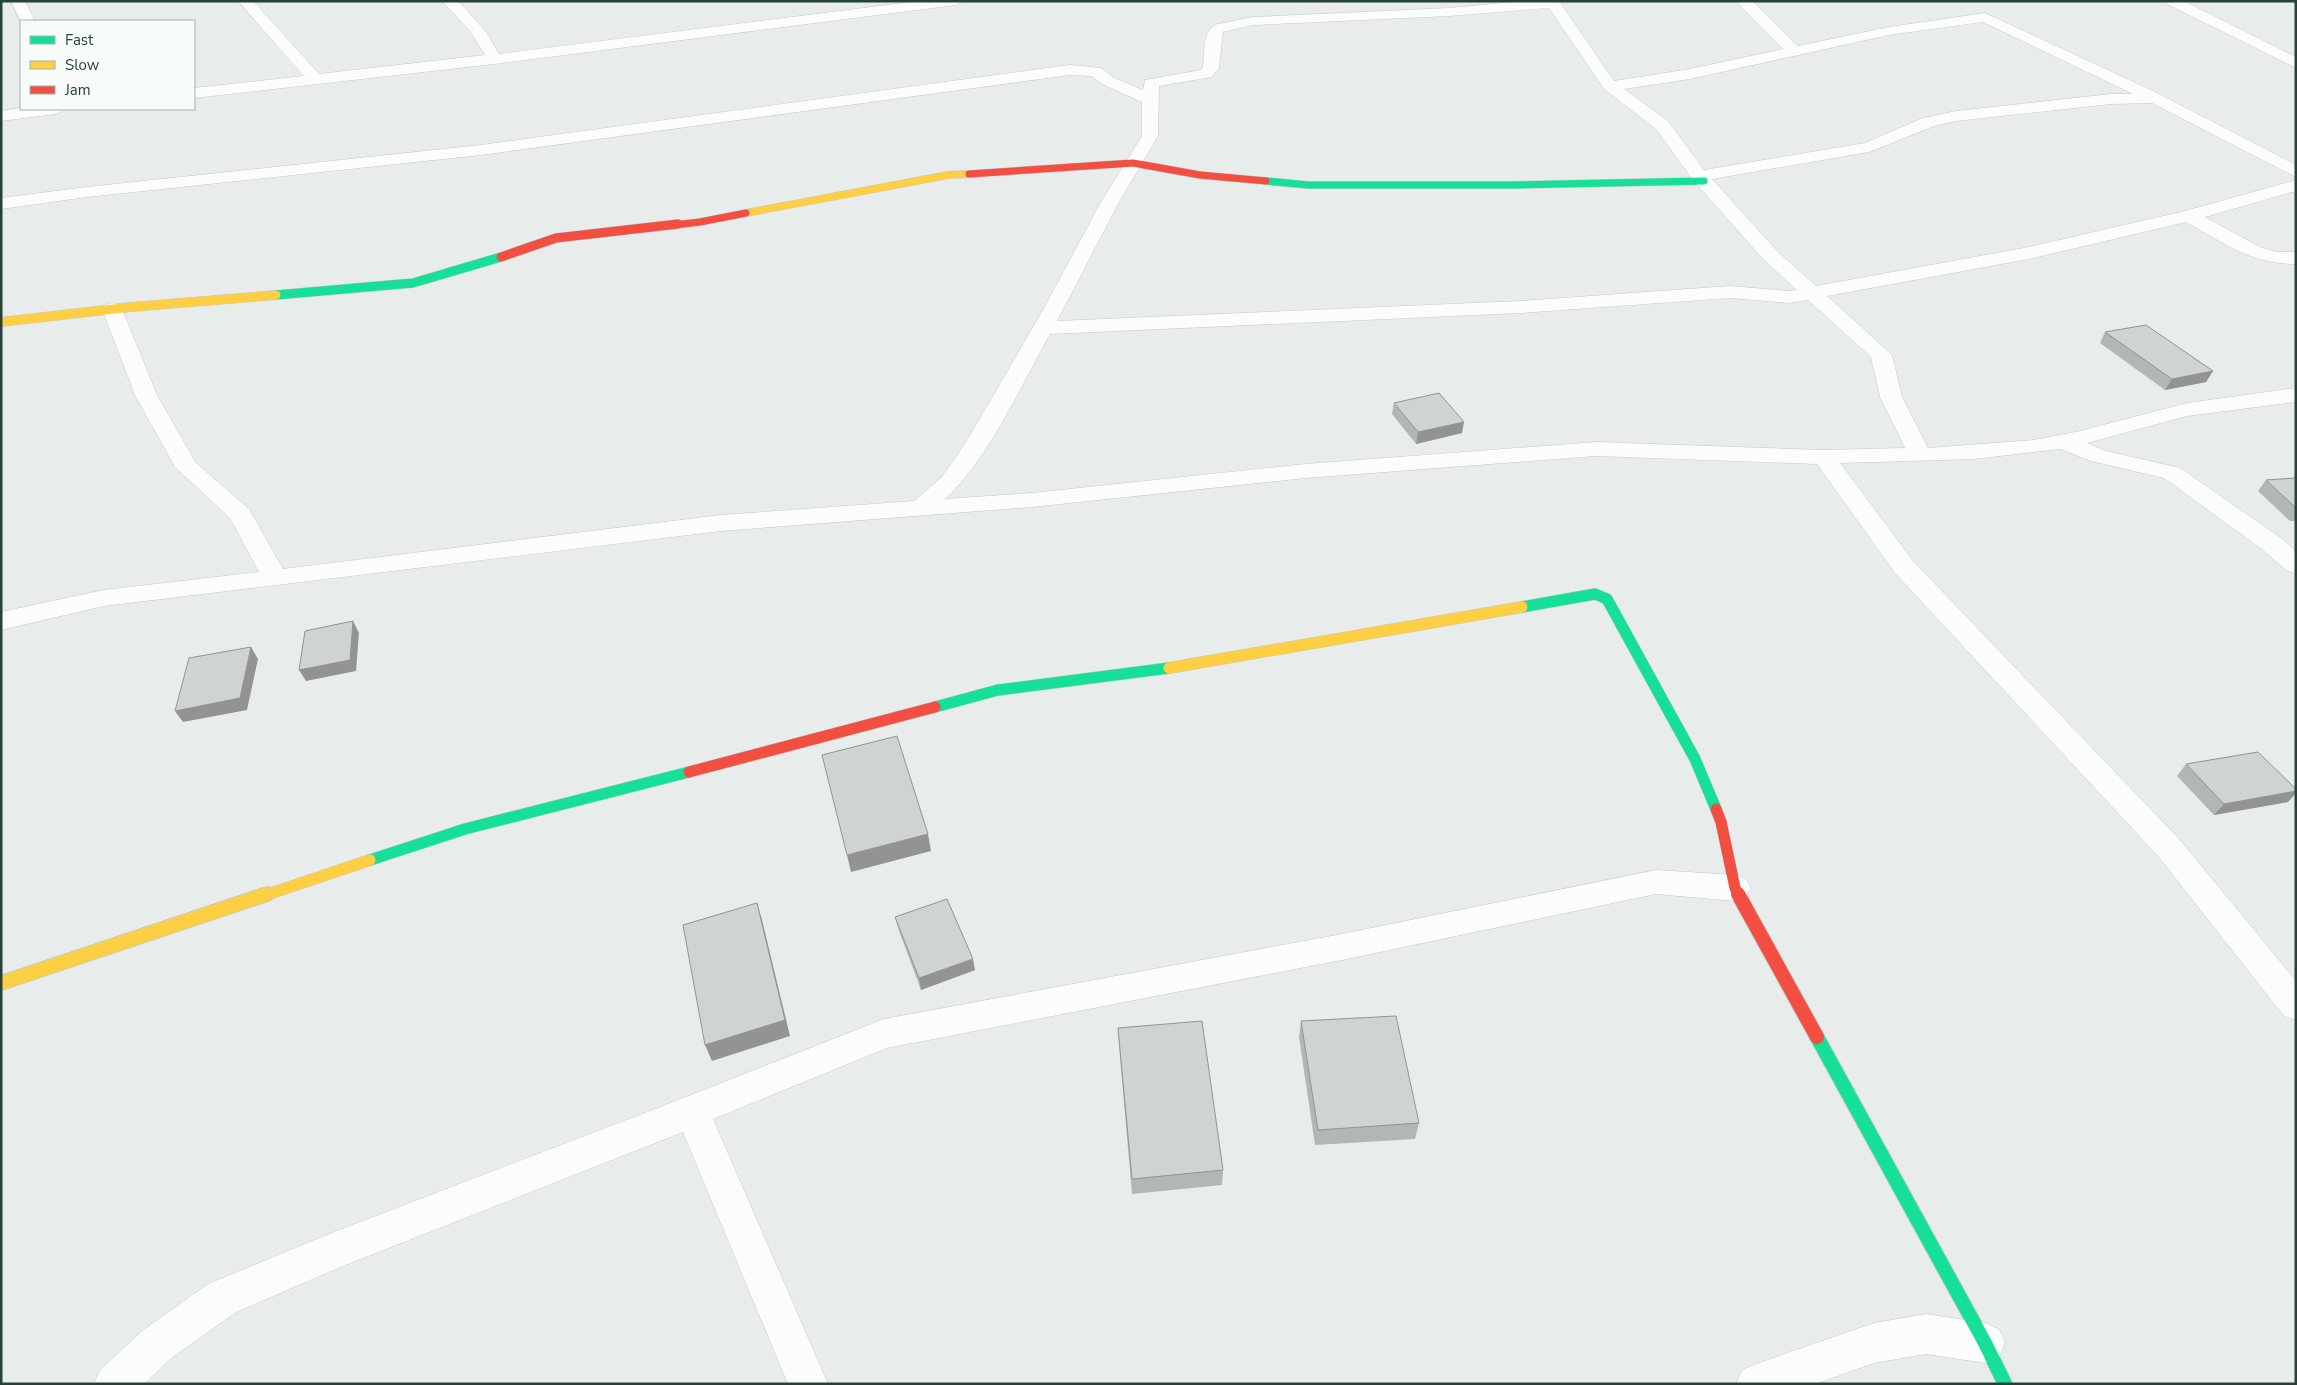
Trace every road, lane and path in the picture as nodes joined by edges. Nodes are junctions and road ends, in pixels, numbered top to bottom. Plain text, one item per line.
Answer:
1 (18, 1) edge
2 (245, 1) edge
3 (449, 1) edge
4 (956, 1) edge
5 (1743, 1) edge
6 (2172, 1) edge
7 (1552, 2) edge
8 (1968, 6) dead end
9 (799, 7) dead end
10 (1985, 17) junction
11 (28, 20) edge
12 (810, 20) junction
13 (1794, 51) junction
14 (494, 59) junction
15 (2296, 63) edge
16 (315, 79) junction
17 (1610, 86) junction
18 (195, 93) edge
19 (2155, 98) junction
20 (1151, 100) junction
21 (46, 110) edge
22 (1, 116) edge
23 (1133, 163) junction
24 (2296, 172) edge
25 (1701, 179) junction
26 (2296, 185) edge
27 (1, 204) edge
28 (2189, 216) junction
29 (2296, 258) edge
30 (1813, 294) junction
31 (112, 309) junction
32 (1, 322) edge
33 (1042, 328) junction
34 (2296, 395) edge
35 (2062, 442) junction
36 (1919, 453) junction
37 (1824, 456) junction
38 (921, 508) junction
39 (2296, 565) edge
40 (275, 578) junction
41 (1, 621) edge
42 (1735, 888) junction
43 (1, 983) edge
44 (2296, 1006) edge
45 (692, 1112) junction
46 (1985, 1344) junction
47 (114, 1384) edge
48 (808, 1384) edge
49 (1756, 1384) edge
50 (2005, 1384) edge

1 - 11 street
2 - 16 street
3 - 14 street
4 - 12 street
5 - 13 street
6 - 15 street
7 - 17 street
7 - 20 street
8 - 10 street
9 - 12 street
10 - 13 street
10 - 19 street
12 - 14 street
13 - 17 street
14 - 16 street
16 - 18 street
17 - 25 street
19 - 24 street
19 - 25 street
20 - 23 street
20 - 27 street
21 - 22 street
23 - 25 street
23 - 31 street
23 - 33 street
25 - 30 street
26 - 28 street
28 - 29 street
28 - 30 street
30 - 33 street
30 - 36 street
31 - 32 street
31 - 40 street
33 - 38 street
34 - 35 street
35 - 36 street
35 - 39 street
36 - 37 street
37 - 38 street
37 - 44 street
38 - 40 street
40 - 41 street
42 - 43 street
42 - 45 street
42 - 46 street
45 - 47 street
45 - 48 street
46 - 49 street
46 - 50 street

